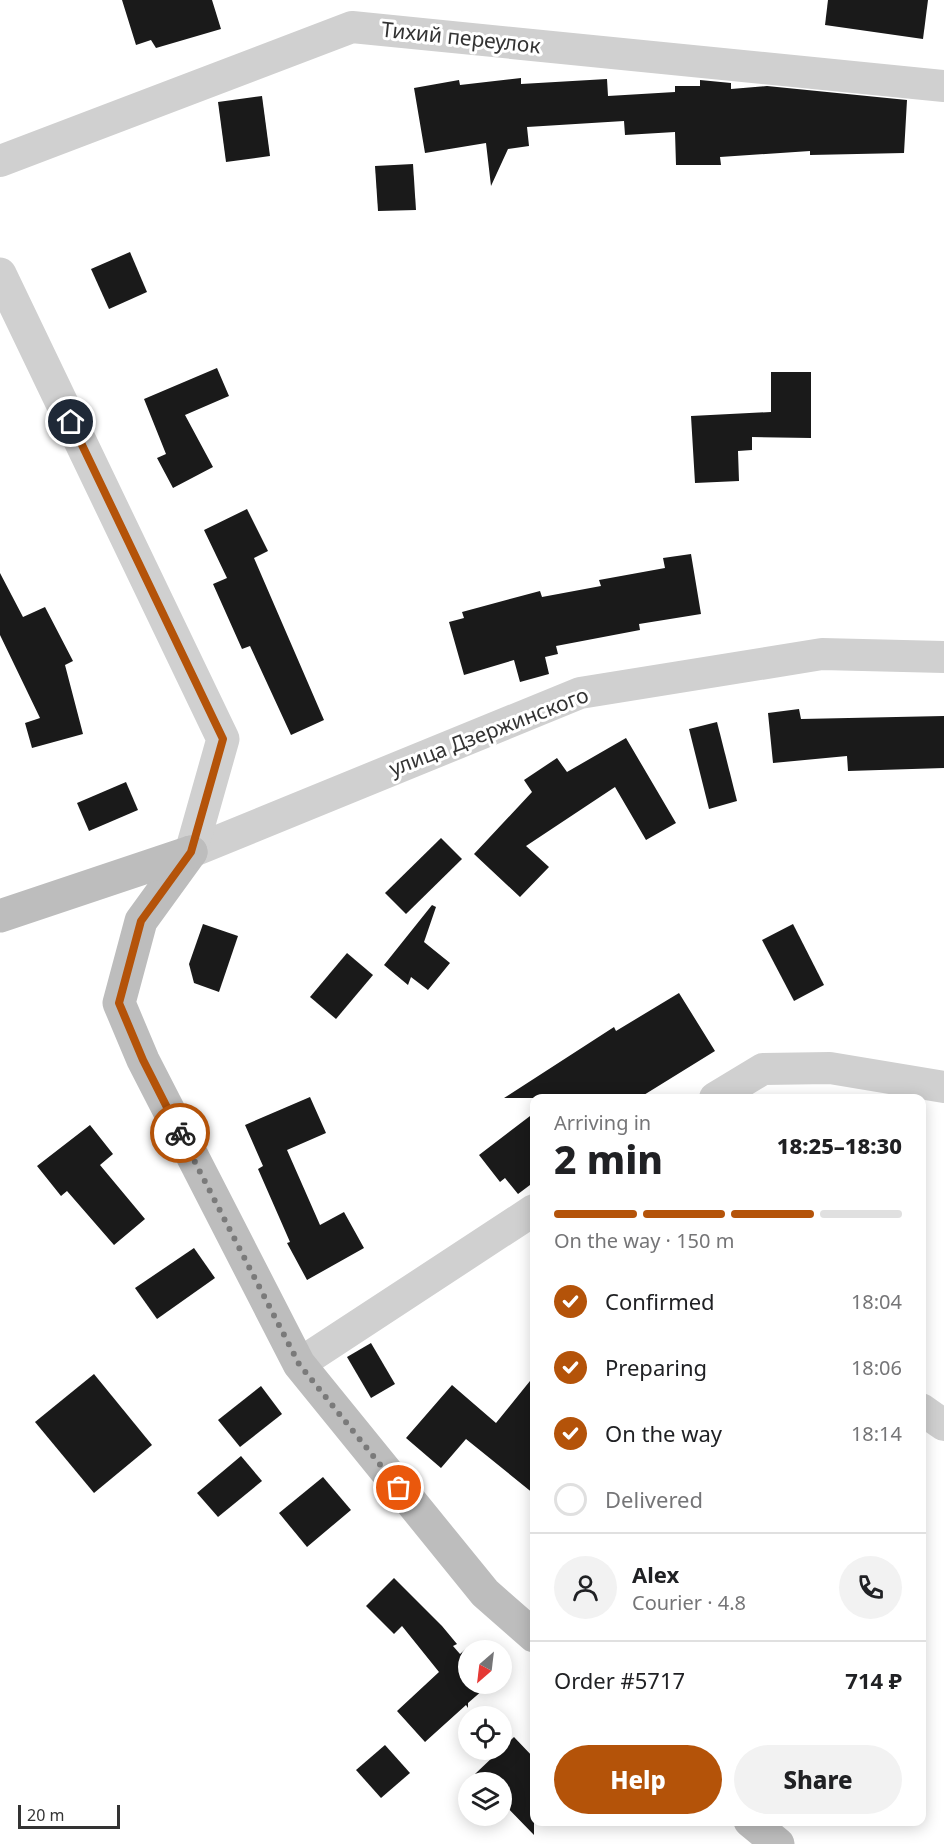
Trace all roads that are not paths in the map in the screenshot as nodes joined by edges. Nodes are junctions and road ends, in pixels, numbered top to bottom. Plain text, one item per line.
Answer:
1 (944, 86) edge
2 (0, 161) edge
3 (0, 274) edge
4 (944, 657) edge
5 (191, 852) junction
6 (0, 916) edge
7 (944, 1087) edge
8 (722, 1094) edge
9 (530, 1213) edge
10 (299, 1364) junction
11 (926, 1412) edge
12 (944, 1425) edge
13 (530, 1632) edge
14 (756, 1826) edge
15 (778, 1844) edge

1 - 2 street, Тихий переулок
3 - 5 street
4 - 5 street, улица Дзержинского
5 - 6 main road
5 - 10 main road
7 - 8 street
9 - 10 street
10 - 13 main road
11 - 12 street
14 - 15 main road

